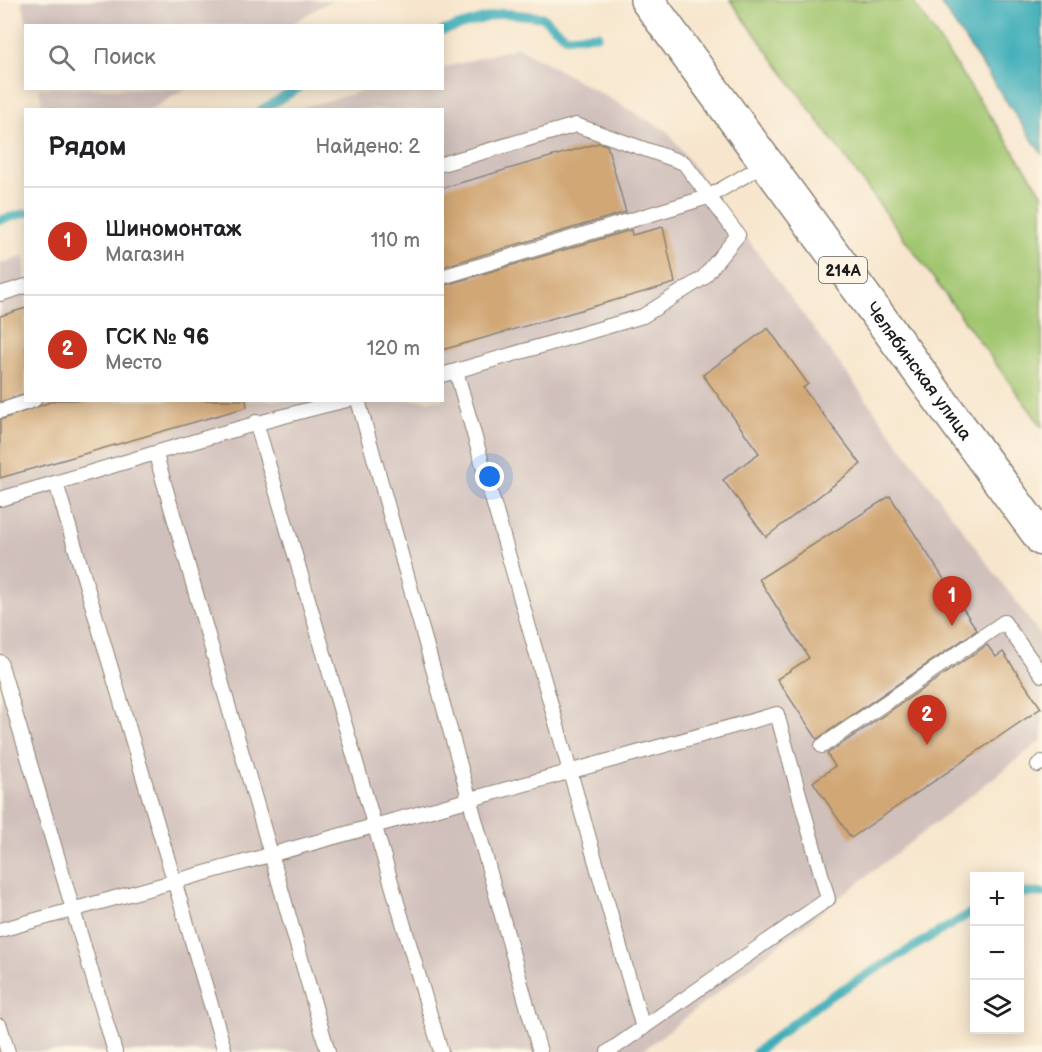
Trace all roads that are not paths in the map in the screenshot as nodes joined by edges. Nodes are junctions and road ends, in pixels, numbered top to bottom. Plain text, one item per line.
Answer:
1 (647, 0) edge
2 (444, 163) edge
3 (765, 164) junction
4 (708, 197) junction
5 (444, 277) edge
6 (24, 287) edge
7 (0, 294) edge
8 (449, 373) edge
9 (28, 402) edge
10 (339, 402) edge
11 (359, 402) edge
12 (0, 411) edge
13 (256, 422) junction
14 (156, 455) junction
15 (56, 483) junction
16 (0, 499) edge
17 (1042, 539) edge
18 (0, 662) edge
19 (1042, 675) edge
20 (822, 746) dead end
21 (569, 771) junction
22 (470, 799) junction
23 (374, 825) junction
24 (271, 854) junction
25 (174, 881) junction
26 (73, 910) junction
27 (0, 930) edge
28 (0, 1026) edge
29 (642, 1028) junction
30 (8, 1052) edge
31 (115, 1052) edge
32 (225, 1052) edge
33 (328, 1052) edge
34 (441, 1052) edge
35 (540, 1052) edge
36 (608, 1052) edge

1 - 3 main road, Челябинская улица / 214А
2 - 4 lane
3 - 4 lane
3 - 17 main road, Челябинская улица / 214А
4 - 5 lane
4 - 8 lane
6 - 7 lane
8 - 21 lane
9 - 12 lane
10 - 13 lane
11 - 22 lane
13 - 14 lane
13 - 23 lane
14 - 15 lane
14 - 24 lane
15 - 16 lane
15 - 25 lane
18 - 26 lane
19 - 20 lane
21 - 22 lane
21 - 29 lane
21 - 29 lane
22 - 23 lane
22 - 35 lane
23 - 24 lane
23 - 34 lane
24 - 25 lane
24 - 33 lane
25 - 26 lane
25 - 32 lane
26 - 27 lane
26 - 31 lane
28 - 30 lane
29 - 36 lane

